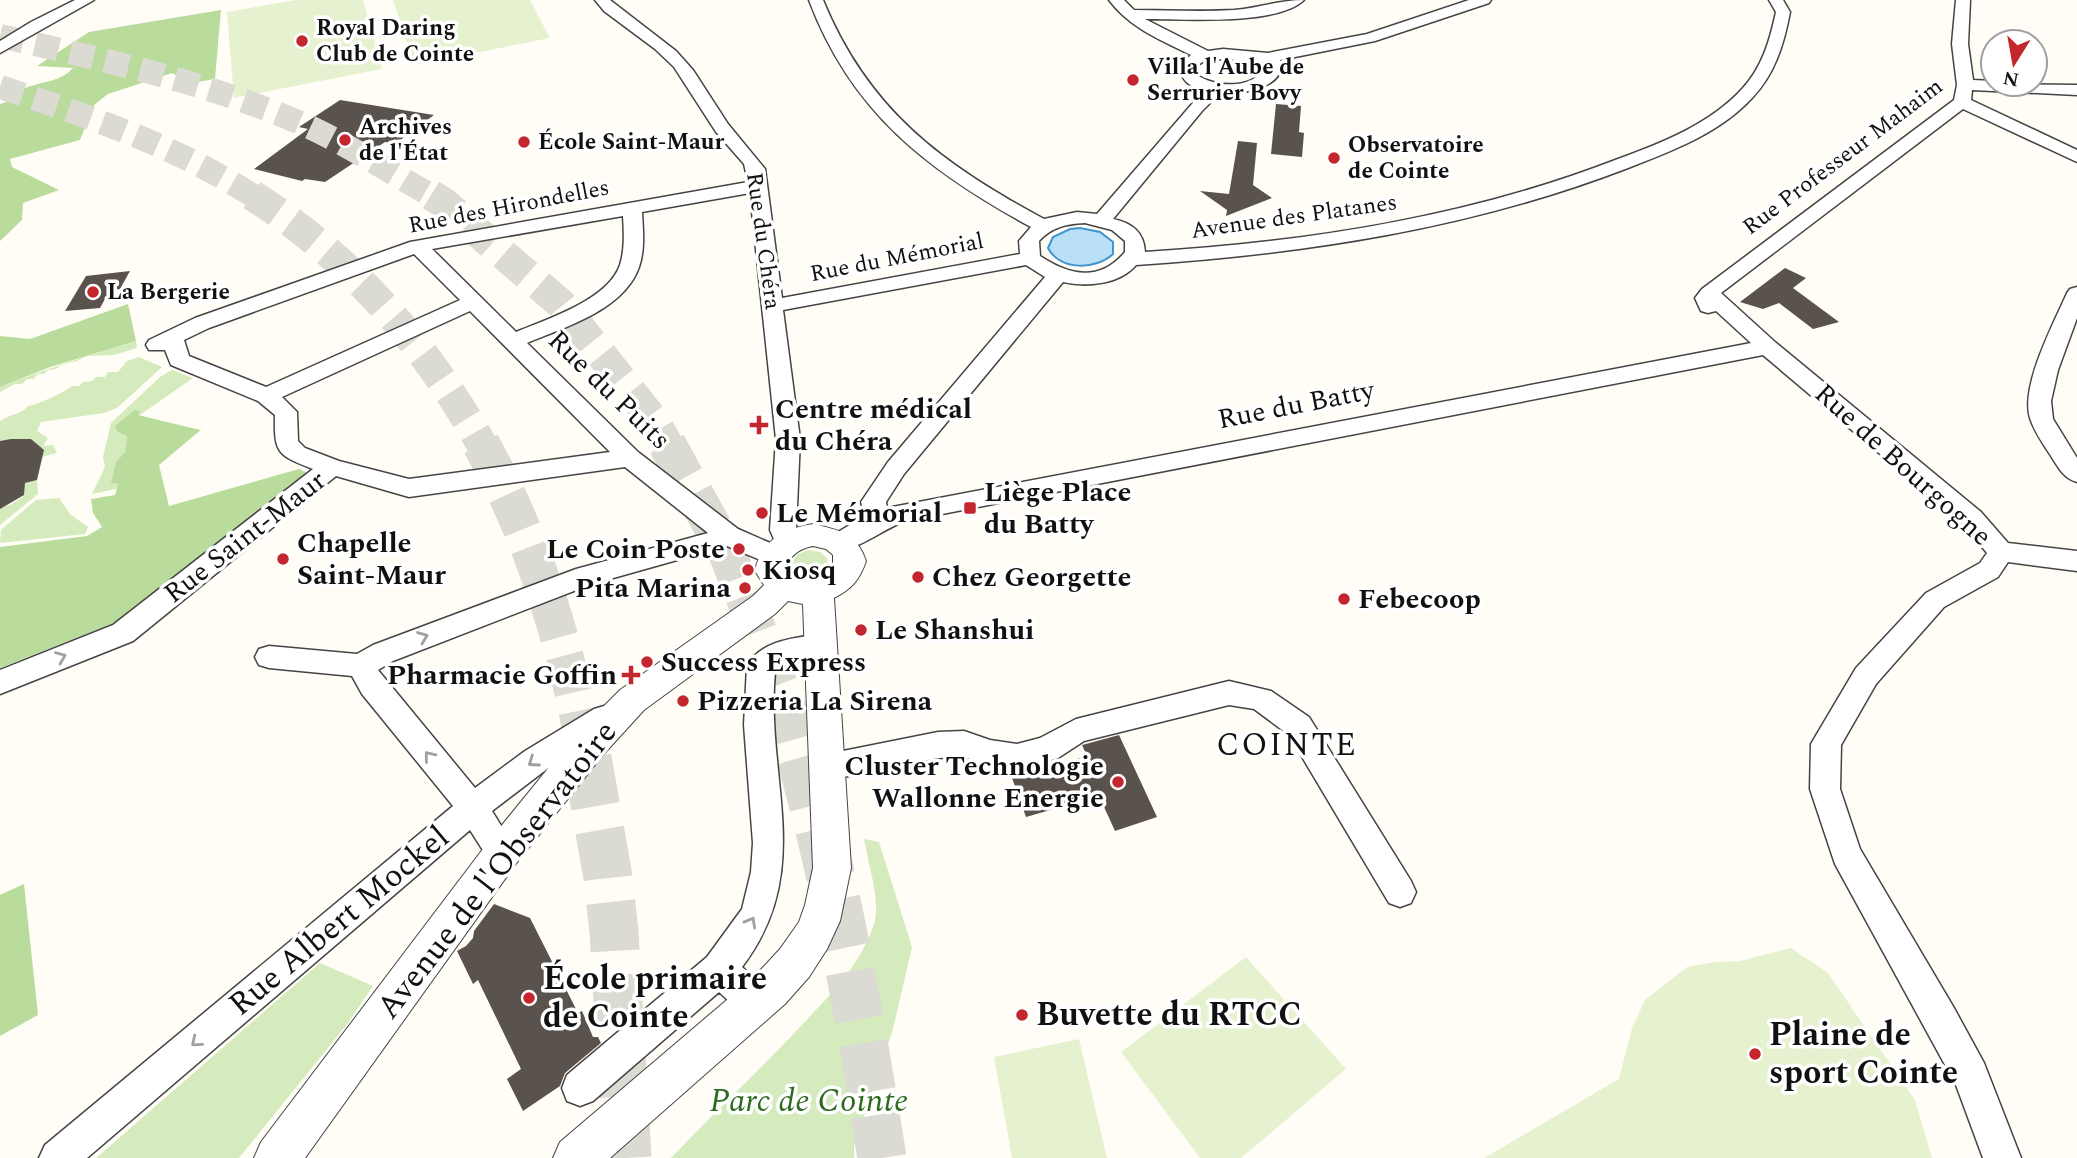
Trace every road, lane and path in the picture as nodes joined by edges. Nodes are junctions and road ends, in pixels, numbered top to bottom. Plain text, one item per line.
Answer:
1 (87, 0) edge
2 (602, 0) edge
3 (816, 0) edge
4 (1116, 0) edge
5 (1297, 0) edge
6 (1484, 0) edge
7 (1776, 0) edge
8 (1963, 0) edge
9 (1131, 15) junction
10 (0, 48) edge
11 (1205, 55) junction
12 (1268, 58) junction
13 (1215, 89) junction
14 (2077, 90) edge
15 (1964, 94) junction
16 (2077, 157) edge
17 (759, 186) junction
18 (632, 208) junction
19 (1102, 220) junction
20 (1043, 226) junction
21 (417, 246) junction
22 (1030, 258) junction
23 (1134, 258) junction
24 (1058, 275) junction
25 (2077, 293) edge
26 (472, 302) junction
27 (773, 306) junction
28 (164, 341) joint
29 (513, 341) junction
30 (1759, 348) junction
31 (266, 396) junction
32 (630, 457) junction
33 (332, 467) junction
34 (2077, 474) edge
35 (879, 520) junction
36 (730, 536) junction
37 (842, 542) junction
38 (2000, 552) junction
39 (2077, 561) edge
40 (782, 562) junction
41 (818, 592) junction
42 (821, 645) junction
43 (269, 657) dead end
44 (361, 666) junction
45 (0, 682) edge
46 (632, 700) junction
47 (828, 767) junction
48 (473, 808) junction
49 (502, 853) junction
50 (1400, 892) dead end
51 (719, 969) junction
52 (756, 1003) junction
53 (580, 1088) dead end
54 (58, 1158) edge
55 (277, 1158) edge
56 (576, 1158) edge
57 (2002, 1158) edge

1 - 10 street
2 - 17 street, Rue du Chéra
3 - 20 street
4 - 9 street
5 - 9 street
6 - 12 street
7 - 23 street, Avenue des Platanes
8 - 15 street, Rue Professeur Mahaim
9 - 11 street
11 - 12 street
11 - 13 street
12 - 13 street
13 - 19 street
14 - 15 street
15 - 16 street
15 - 30 street, Rue Professeur Mahaim
17 - 18 street, Rue des Hirondelles
17 - 27 street, Rue du Chéra
18 - 21 street, Rue des Hirondelles
18 - 29 street
19 - 20 street
19 - 23 street
20 - 22 street
21 - 26 street, Rue du Puits
21 - 28 street, Rue des Hirondelles
22 - 24 street
22 - 27 street, Rue du Mémorial
23 - 24 street
24 - 35 street
25 - 34 street
26 - 29 street, Rue du Puits
26 - 31 street
27 - 40 street, Rue du Chéra
28 - 31 street
29 - 32 street, Rue du Puits
30 - 35 street, Rue du Batty
30 - 38 street, Rue de Bourgogne
31 - 33 street
32 - 33 street, Rue Saint-Maur
32 - 36 street, Rue du Puits
45 -> 33 street, Rue Saint-Maur
35 - 37 street, Rue du Batty
36 - 40 street, Rue du Puits
44 -> 36 street
37 - 40 street
37 - 41 street
38 - 39 street
38 - 57 street, Rue de Bourgogne
40 - 41 street
40 - 46 street, Avenue de l'Observatoire
41 - 42 street
42 - 47 street
51 -> 42 street
43 - 44 street
48 -> 44 street
46 -> 48 street, Rue Albert Mockel
46 - 49 street, Avenue de l'Observatoire
47 - 50 street
47 - 52 street
48 - 49 street
48 -> 54 street, Rue Albert Mockel
49 - 55 street, Avenue de l'Observatoire
51 - 52 street
51 - 53 street
52 - 56 street

